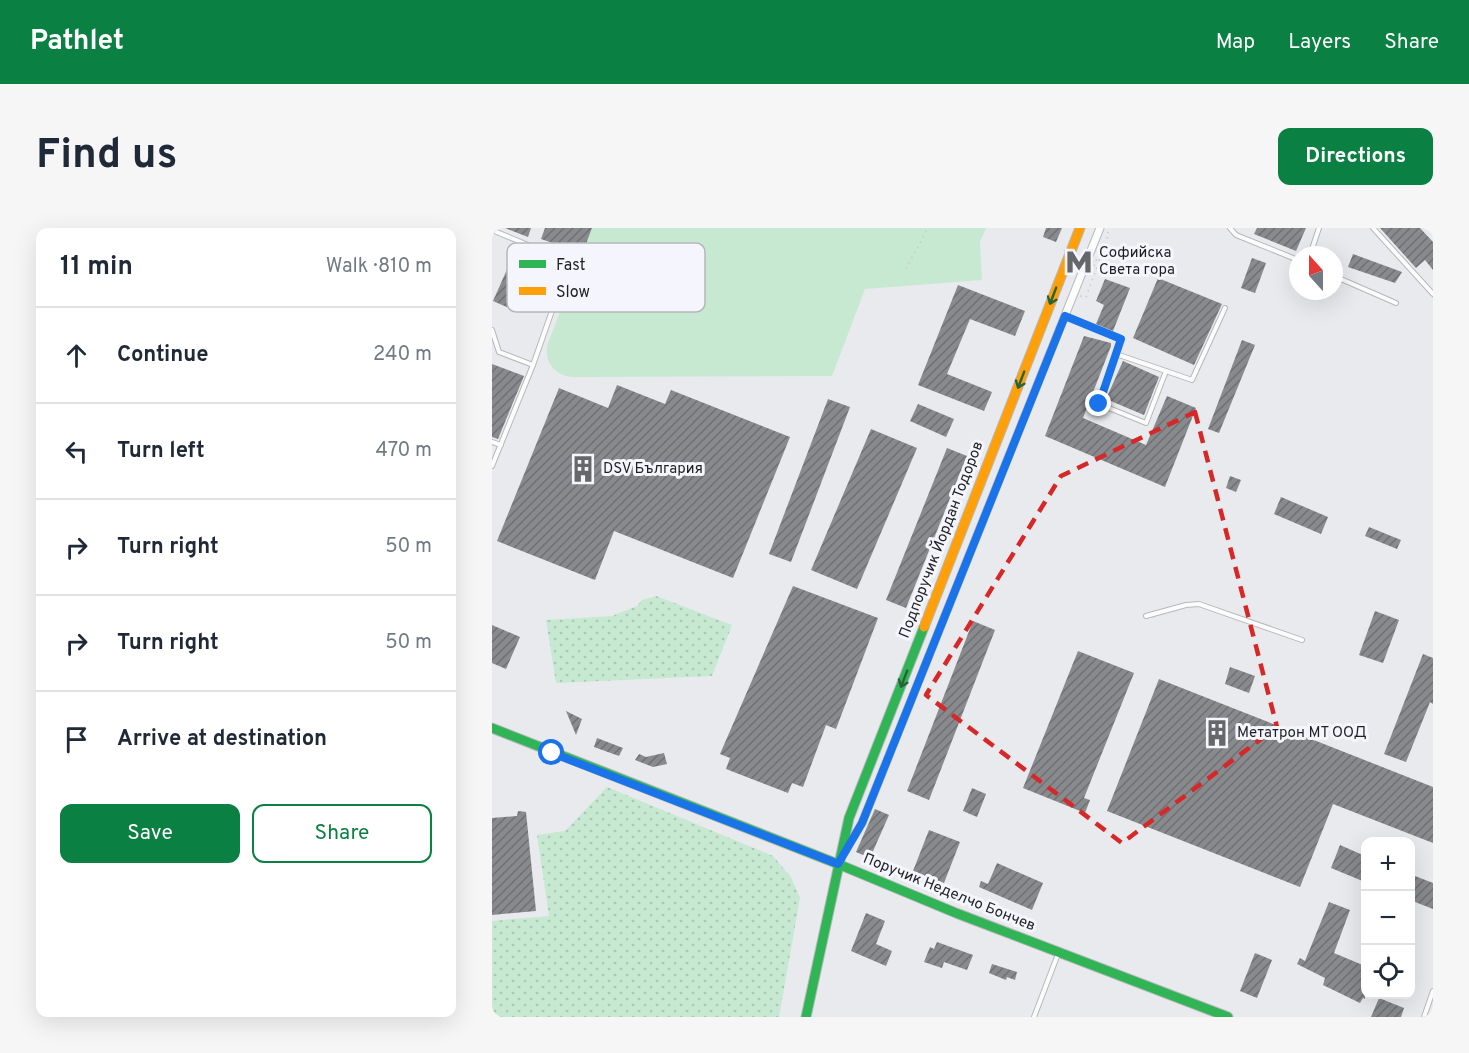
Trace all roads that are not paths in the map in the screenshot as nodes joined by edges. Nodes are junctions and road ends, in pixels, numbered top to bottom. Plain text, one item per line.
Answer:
1 (1080, 228) edge
2 (1100, 228) edge
3 (1230, 228) edge
4 (1319, 228) edge
5 (1373, 228) edge
6 (492, 230) edge
7 (523, 243) edge
8 (1313, 246) edge
9 (1289, 256) edge
10 (1343, 280) edge
11 (1433, 294) edge
12 (1396, 303) dead end
13 (1225, 308) dead end
14 (552, 312) edge
15 (1065, 316) junction
16 (492, 330) edge
17 (1116, 354) junction
18 (533, 365) junction
19 (1166, 371) junction
20 (492, 442) edge
21 (501, 445) junction
22 (492, 466) edge
23 (1146, 616) dead end
24 (1302, 640) dead end
25 (492, 728) edge
26 (838, 864) junction
27 (1058, 953) junction
28 (1433, 991) edge
29 (806, 1017) edge
30 (1034, 1017) edge
31 (1228, 1017) edge
32 (1424, 1017) edge

1 -> 26 street, Подпоручик Йордан Тодоров
2 - 15 street, Подпоручик Йордан Тодоров
3 - 9 lane
4 - 8 lane
5 - 11 lane
6 - 7 lane
10 - 12 lane
13 - 19 lane
14 - 18 lane
15 - 17 lane
15 - 26 street, Подпоручик Йордан Тодоров
16 - 18 lane
17 - 19 lane
17 - 19 lane
18 - 21 lane
20 - 21 lane
21 - 22 lane
23 - 24 lane
25 - 26 street, Поручик Неделчо Бончев
26 - 27 street, Поручик Неделчо Бончев
26 - 29 street, Подпоручик Йордан Тодоров
27 - 30 lane
27 - 31 street, Поручик Неделчо Бончев
28 - 32 lane

